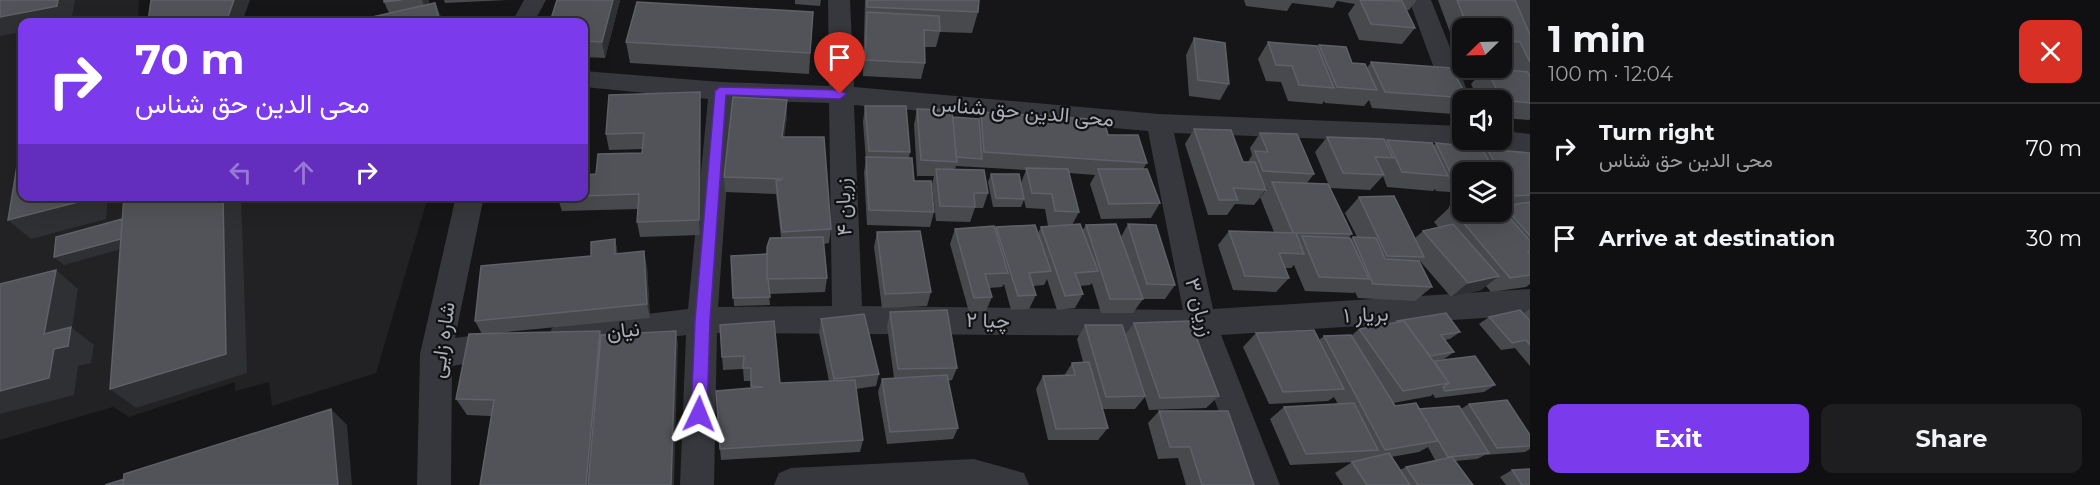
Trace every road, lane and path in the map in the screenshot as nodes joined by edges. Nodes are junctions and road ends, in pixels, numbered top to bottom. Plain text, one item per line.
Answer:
1 (535, 0) edge
2 (839, 0) edge
3 (1420, 0) edge
4 (525, 18) edge
5 (588, 79) edge
6 (1455, 90) edge
7 (720, 91) junction
8 (840, 94) junction
9 (1159, 123) junction
10 (1452, 135) edge
11 (469, 201) edge
12 (1530, 302) edge
13 (847, 318) junction
14 (702, 320) junction
15 (1201, 323) junction
16 (436, 354) junction
17 (434, 485) edge
18 (697, 485) edge
19 (791, 485) edge
20 (1012, 485) edge
21 (1263, 485) edge

1 - 4 street
2 - 8 street, زریان ۴
3 - 6 street
5 - 7 street, محی الدین حق شناس
7 - 8 street, محی الدین حق شناس
7 - 14 street
8 - 9 street, محی الدین حق شناس
8 - 13 street, زریان ۴
9 - 10 street, محی الدین حق شناس
9 - 15 street, زریان ۳
11 - 16 street, شاره زایی
12 - 15 street, بریار ۱
13 - 14 street, چیا ۲
13 - 15 street, چیا ۲
14 - 16 street, نیان
14 - 18 street
15 - 21 street, زریان ۳
16 - 17 street, شاره زایی
19 - 20 street

